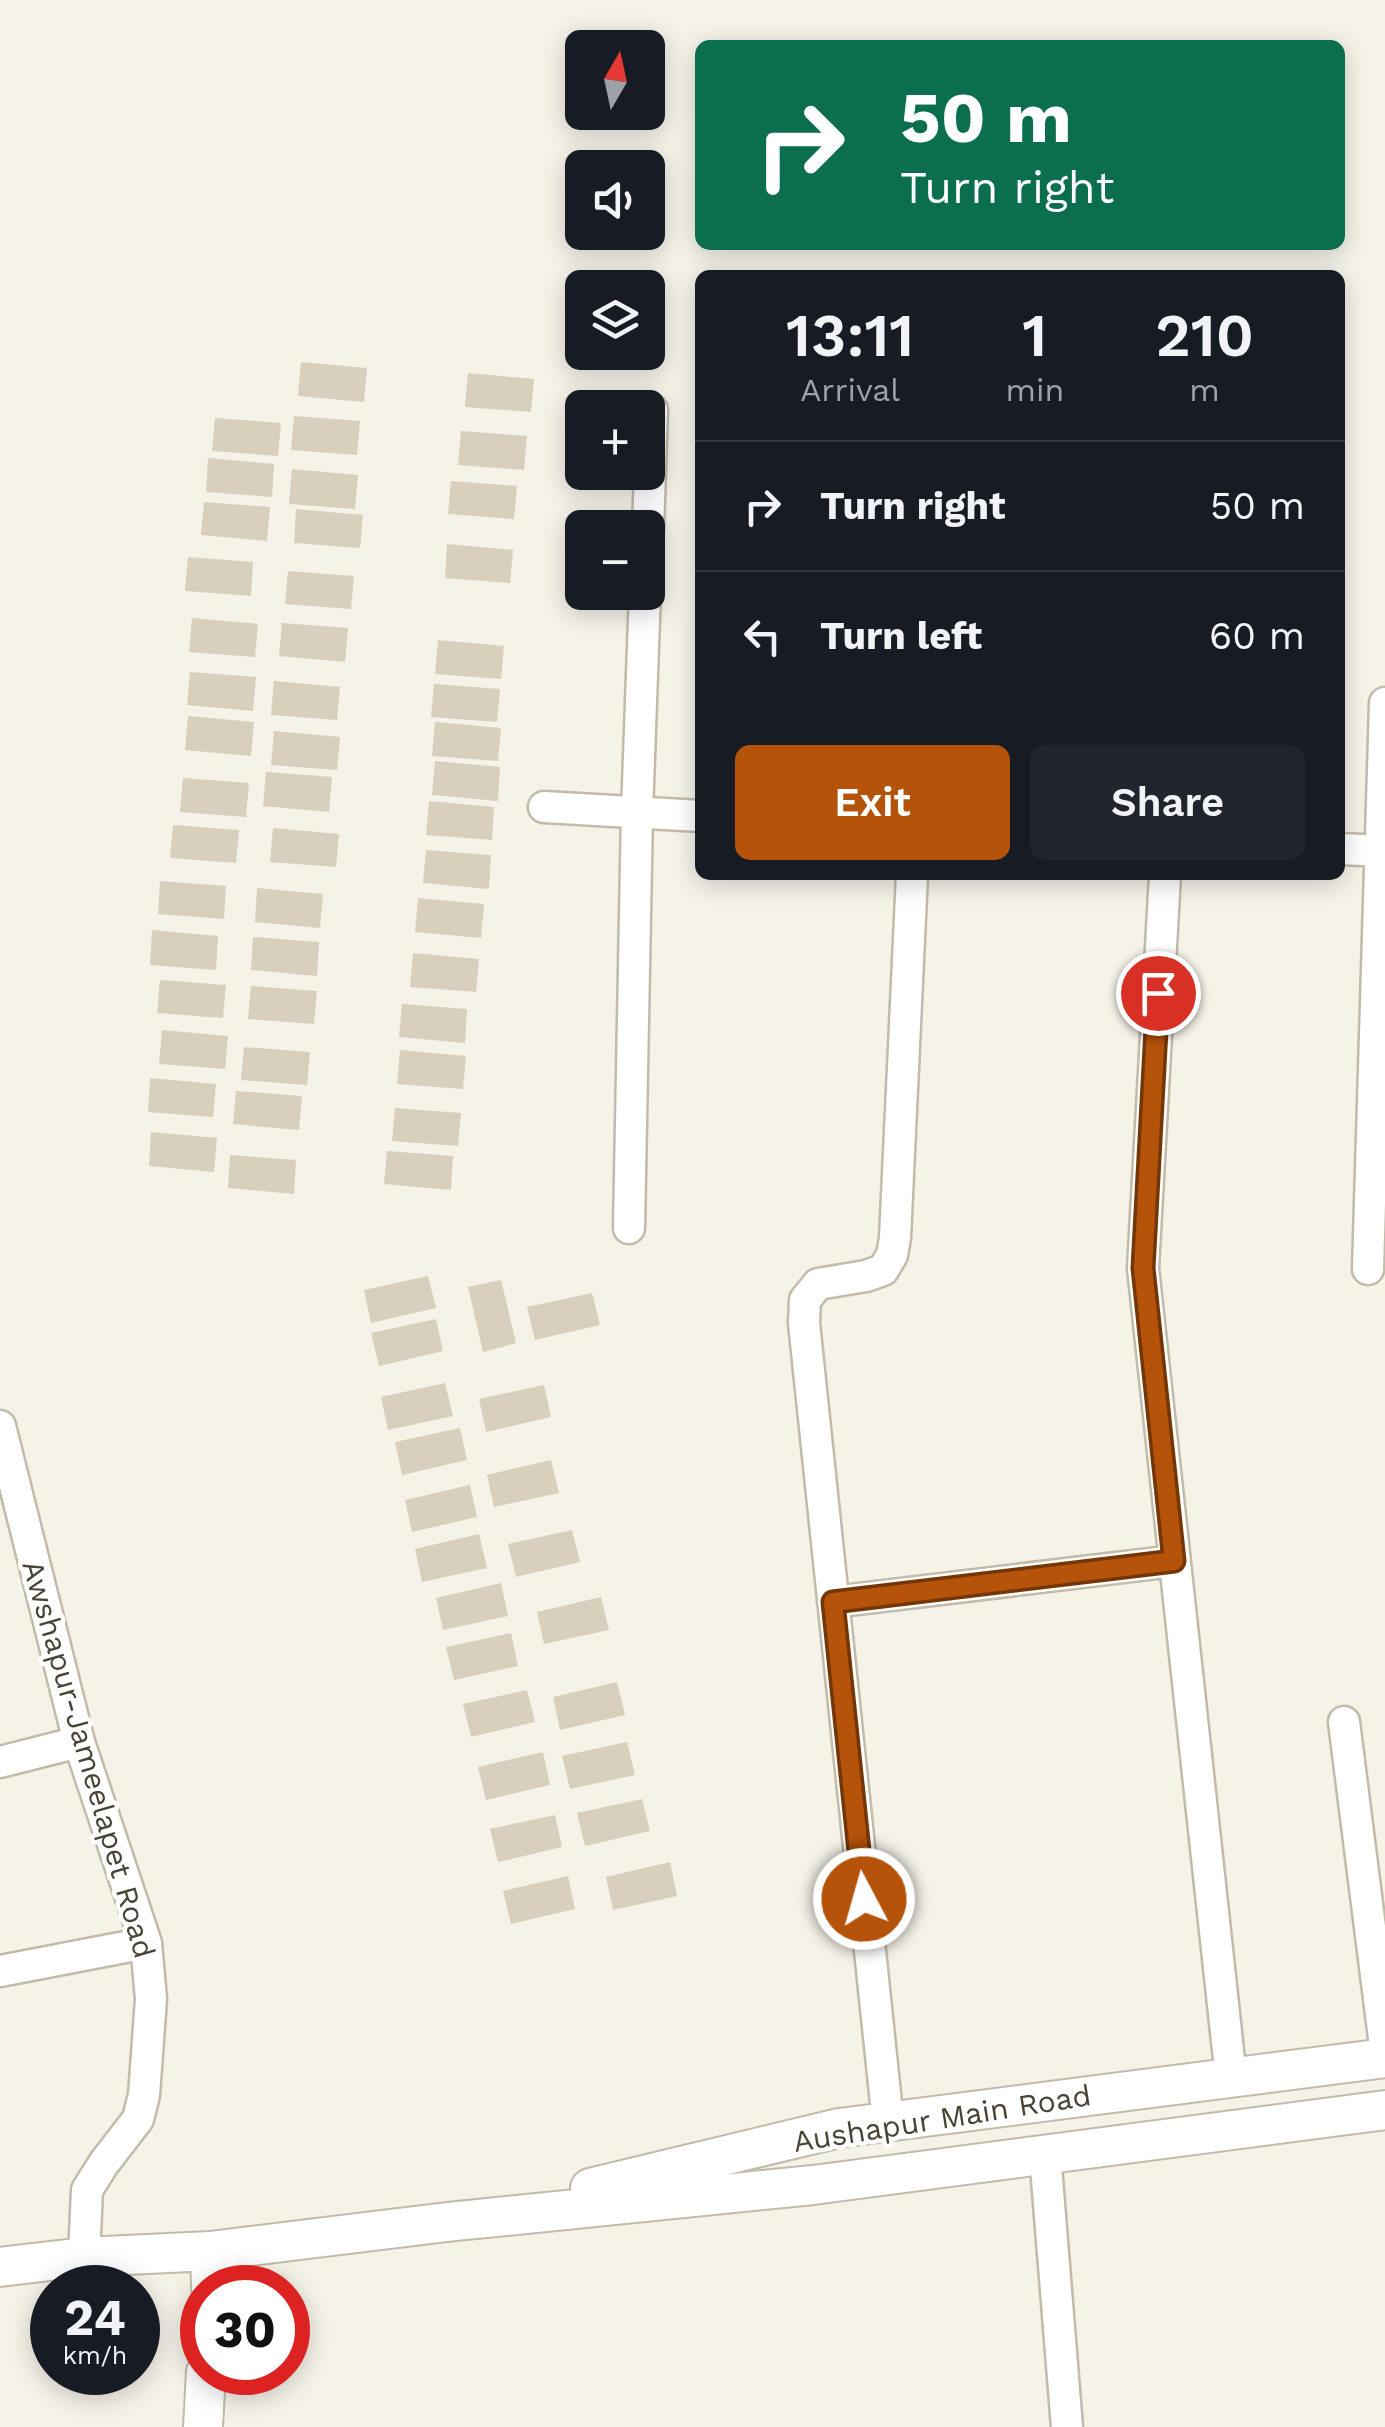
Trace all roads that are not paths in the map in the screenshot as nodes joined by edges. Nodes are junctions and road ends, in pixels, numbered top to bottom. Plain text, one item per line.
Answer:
1 (644, 610) edge
2 (1385, 702) edge
3 (544, 807) dead end
4 (637, 812) junction
5 (695, 816) edge
6 (1345, 849) edge
7 (1383, 851) edge
8 (912, 880) edge
9 (1165, 880) edge
10 (629, 1228) dead end
11 (1368, 1269) dead end
12 (0, 1426) edge
13 (1174, 1561) junction
14 (833, 1602) junction
15 (1344, 1722) dead end
16 (79, 1742) junction
17 (0, 1762) edge
18 (146, 1943) junction
19 (0, 1970) edge
20 (1385, 2046) edge
21 (1385, 2058) edge
22 (1230, 2078) junction
23 (1385, 2110) edge
24 (888, 2122) junction
25 (1046, 2154) junction
26 (447, 2222) junction
27 (84, 2257) junction
28 (230, 2265) edge
29 (180, 2266) edge
30 (0, 2267) edge
31 (205, 2395) edge
32 (203, 2427) edge
33 (1068, 2427) edge

1 - 4 street
2 - 7 street
3 - 4 street
4 - 5 street
4 - 10 street
6 - 7 street
7 - 11 street
8 - 14 street
9 - 13 street
12 - 16 street, Awshapur-Jameelapet Road
13 - 14 street
13 - 22 street
14 - 24 street
15 - 20 street
16 - 17 street
16 - 18 street, Awshapur-Jameelapet Road
18 - 19 street
18 - 27 street, Awshapur-Jameelapet Road
21 - 22 street, Aushapur Main Road
22 - 24 street, Aushapur Main Road
23 - 25 street, Aushapur Main Road
24 - 26 street, Aushapur Main Road
25 - 26 street, Aushapur Main Road
25 - 33 street
26 - 28 street, Aushapur Main Road
27 - 29 street, Aushapur Main Road
27 - 30 street, Aushapur Main Road
31 - 32 street

